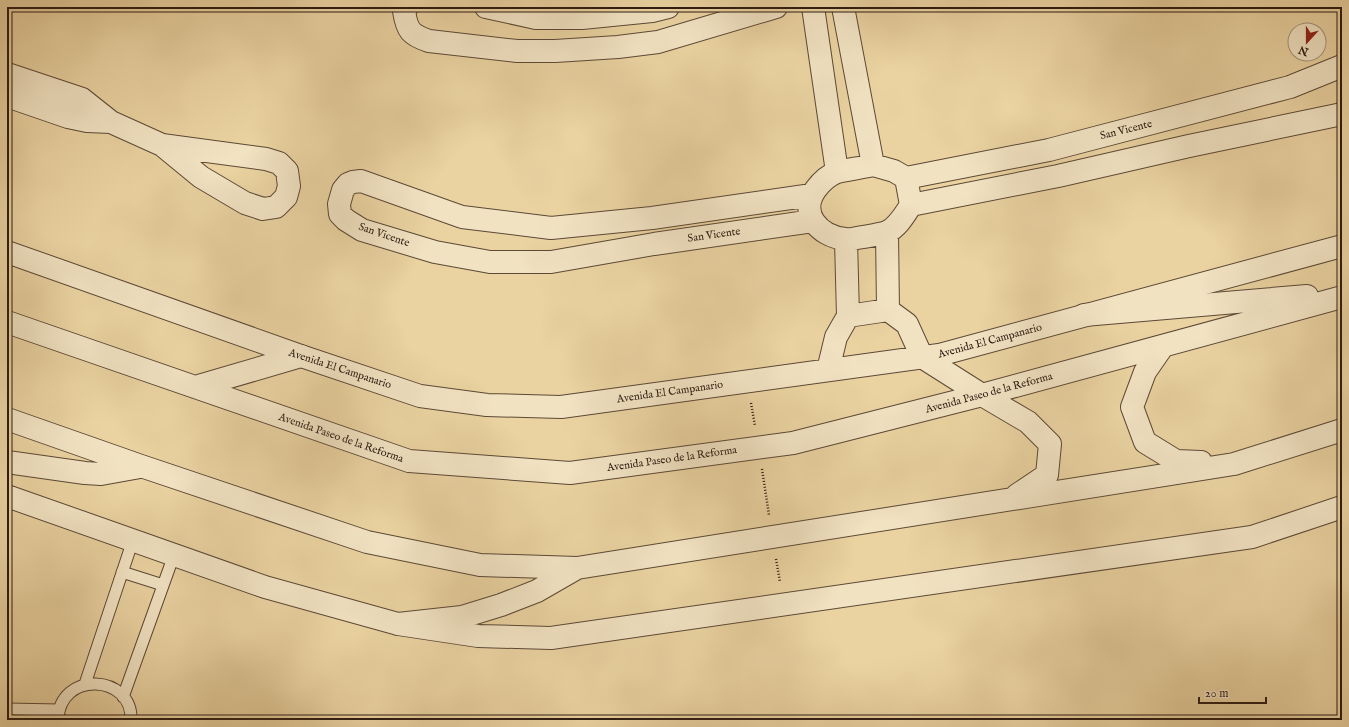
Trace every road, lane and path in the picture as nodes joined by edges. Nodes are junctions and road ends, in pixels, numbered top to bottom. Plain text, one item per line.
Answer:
1 (407, 7) edge
2 (486, 7) edge
3 (668, 7) edge
4 (776, 7) edge
5 (813, 7) edge
6 (843, 7) edge
7 (1342, 66) edge
8 (7, 74) edge
9 (7, 96) edge
10 (1342, 114) edge
11 (110, 122) junction
12 (162, 145) junction
13 (1049, 150) junction
14 (873, 165) junction
15 (837, 172) junction
16 (1058, 176) junction
17 (906, 178) junction
18 (812, 195) junction
19 (911, 205) junction
20 (652, 218) junction
21 (813, 221) junction
22 (887, 232) junction
23 (846, 240) junction
24 (654, 244) junction
25 (1342, 246) edge
26 (7, 252) edge
27 (1342, 293) edge
28 (1342, 297) edge
29 (888, 310) junction
30 (848, 316) junction
31 (1084, 316) junction
32 (7, 322) edge
33 (1163, 346) junction
34 (301, 356) junction
35 (922, 357) junction
36 (828, 370) junction
37 (747, 381) junction
38 (195, 387) junction
39 (982, 395) junction
40 (7, 419) edge
41 (1342, 430) edge
42 (759, 448) junction
43 (7, 462) edge
44 (1234, 464) junction
45 (141, 466) junction
46 (7, 496) edge
47 (1010, 500) junction
48 (1342, 507) edge
49 (772, 537) junction
50 (132, 540) junction
51 (174, 555) junction
52 (577, 568) junction
53 (122, 572) junction
54 (163, 585) junction
55 (784, 604) junction
56 (398, 624) junction
57 (85, 684) junction
58 (123, 697) junction
59 (7, 709) edge
60 (58, 715) edge
61 (131, 720) edge

1 - 4 street
2 - 3 street
5 - 15 street
6 - 14 street
7 - 13 street, San Vicente
8 - 11 street
9 - 11 street
10 - 16 street
11 - 12 street
12 - 12 street
13 - 16 street
13 - 17 street, San Vicente
14 - 15 street
14 - 17 street
15 - 18 street
16 - 19 street
17 - 19 street
18 - 20 street, San Vicente
18 - 21 street
19 - 22 street
20 - 24 street
20 - 24 street, San Vicente
21 - 23 street
21 - 24 street, San Vicente
22 - 23 street
22 - 29 street
23 - 30 street
25 - 31 street, Avenida El Campanario
26 - 34 street, Avenida El Campanario
27 - 31 street
28 - 33 street, Avenida Paseo de la Reforma
29 - 30 street
29 - 35 street
30 - 36 street
31 - 35 street, Avenida El Campanario
32 - 38 street, Avenida Paseo de la Reforma
33 - 39 street, Avenida Paseo de la Reforma
33 - 44 street
34 - 37 street, Avenida El Campanario
34 - 38 street
35 - 36 street, Avenida El Campanario
35 - 39 street
36 - 37 street, Avenida El Campanario
37 - 42 path
38 - 42 street, Avenida Paseo de la Reforma
39 - 42 street, Avenida Paseo de la Reforma
39 - 47 street
40 - 45 street
41 - 44 street
42 - 49 path
43 - 45 street
44 - 47 street
45 - 52 street
46 - 50 street
47 - 49 street
48 - 55 street
49 - 52 street
49 - 55 path
50 - 51 street
50 - 53 lane
51 - 54 lane
51 - 56 street
52 - 56 street
53 - 54 lane
53 - 57 lane
54 - 58 lane
55 - 56 street
57 - 58 lane
57 - 60 lane
58 - 61 lane
59 - 60 lane

